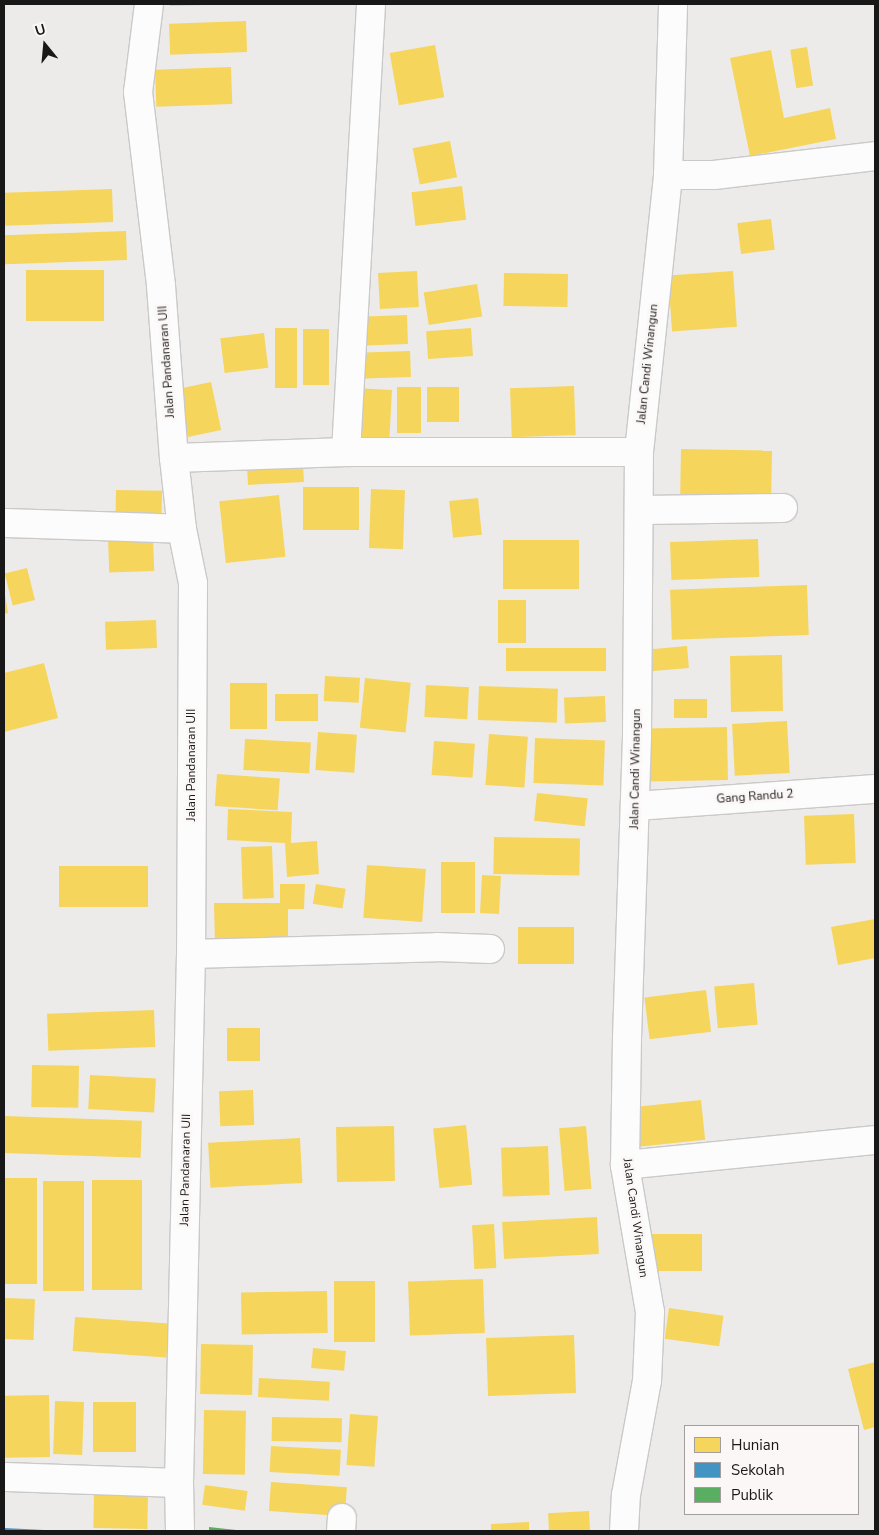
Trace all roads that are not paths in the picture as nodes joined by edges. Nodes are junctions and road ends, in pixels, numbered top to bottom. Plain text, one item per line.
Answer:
1 (149, 4) edge
2 (371, 4) edge
3 (674, 4) edge
4 (875, 156) edge
5 (668, 175) junction
6 (346, 452) junction
7 (639, 452) junction
8 (174, 458) junction
9 (783, 508) dead end
10 (640, 510) junction
11 (4, 523) edge
12 (182, 529) junction
13 (875, 789) edge
14 (636, 806) junction
15 (490, 949) dead end
16 (190, 954) junction
17 (875, 1140) edge
18 (626, 1165) junction
19 (4, 1477) edge
20 (179, 1483) junction
21 (180, 1531) edge
22 (624, 1531) edge

1 - 8 street, Jalan Pandanaran UII
2 - 6 street
3 - 5 street, Jalan Candi Winangun
4 - 5 street
5 - 7 street, Jalan Candi Winangun
6 - 7 street
6 - 8 street
7 - 10 street, Jalan Candi Winangun
8 - 12 street, Jalan Pandanaran UII
9 - 10 street
10 - 14 street, Jalan Candi Winangun
11 - 12 street
12 - 16 street, Jalan Pandanaran UII
13 - 14 street, Gang Randu 2
14 - 18 street, Jalan Candi Winangun
15 - 16 street
16 - 20 street, Jalan Pandanaran UII
17 - 18 street
18 - 22 street, Jalan Candi Winangun
19 - 20 street
20 - 21 street, Jalan Pandanaran UII

